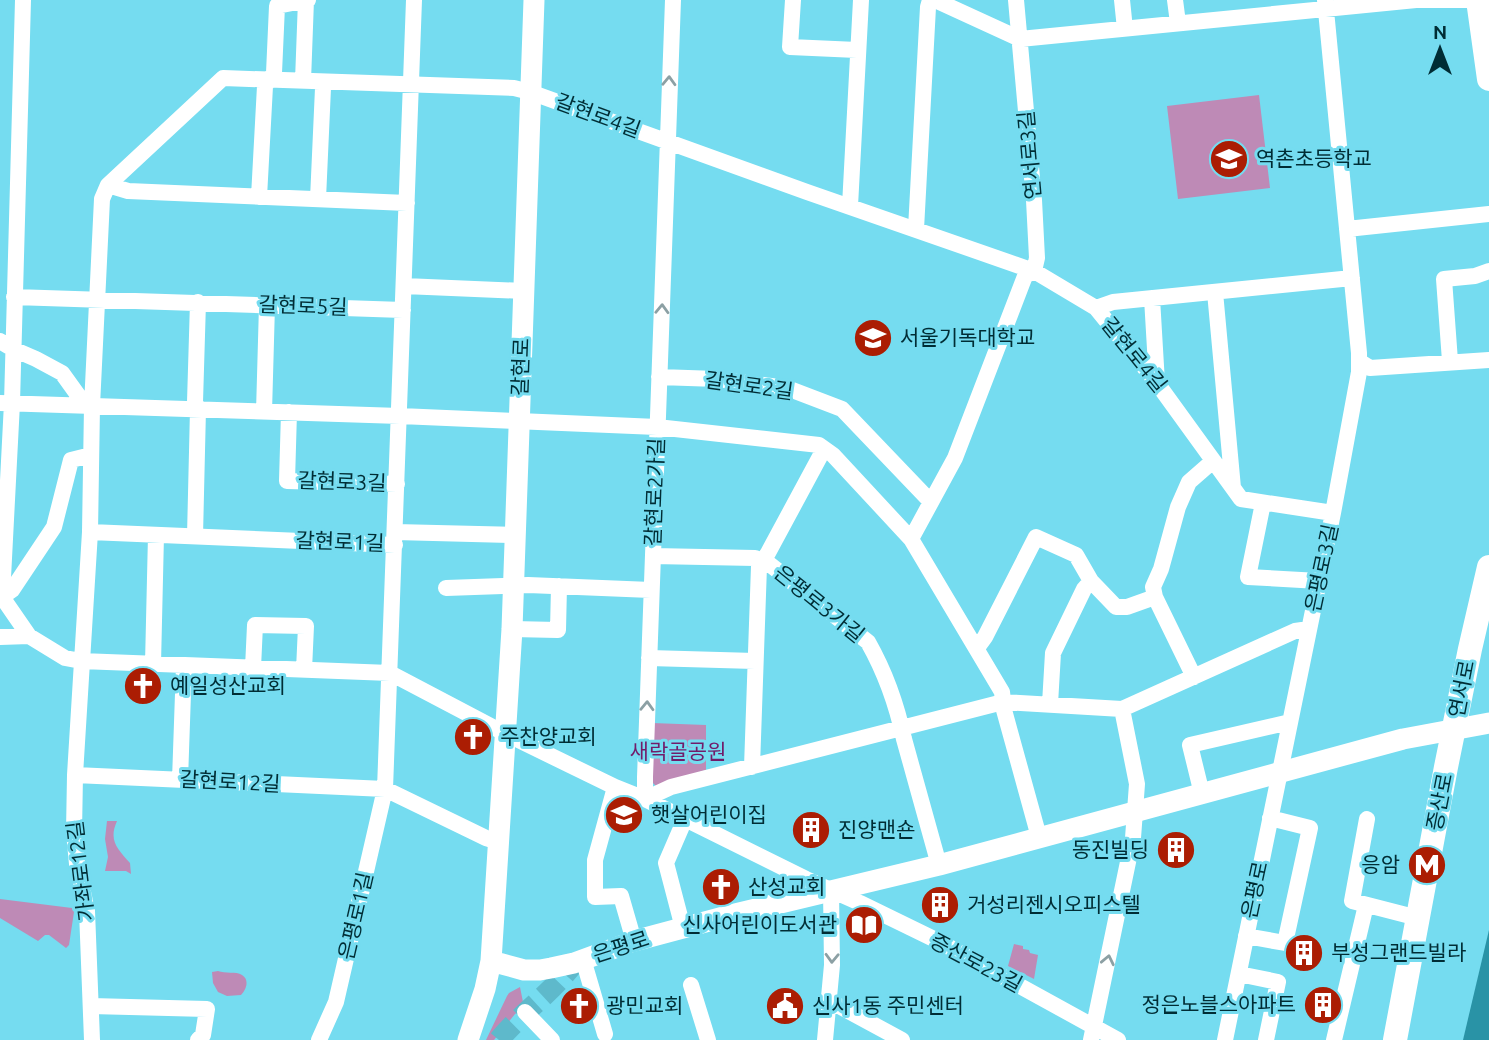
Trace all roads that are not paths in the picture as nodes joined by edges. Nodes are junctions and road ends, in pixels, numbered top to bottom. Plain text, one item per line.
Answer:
1 (23, 0) edge
2 (306, 0) edge
3 (414, 0) edge
4 (534, 0) edge
5 (673, 0) edge
6 (793, 0) edge
7 (861, 0) edge
8 (933, 0) edge
9 (1016, 0) edge
10 (1122, 0) edge
11 (1175, 0) edge
12 (1241, 0) edge
13 (1481, 0) edge
14 (1325, 4) edge
15 (1244, 17) junction
16 (1178, 23) junction
17 (1125, 29) junction
18 (1020, 39) junction
19 (857, 50) junction
20 (1489, 79) edge
21 (271, 80) junction
22 (303, 81) junction
23 (324, 82) junction
24 (411, 85) junction
25 (530, 92) junction
26 (667, 141) junction
27 (108, 185) junction
28 (259, 197) junction
29 (318, 200) junction
30 (407, 203) junction
31 (849, 206) junction
32 (1489, 214) edge
33 (916, 229) junction
34 (1347, 229) junction
35 (1028, 269) junction
36 (1489, 271) edge
37 (1352, 278) junction
38 (404, 286) junction
39 (524, 291) junction
40 (1215, 292) junction
41 (14, 297) junction
42 (1152, 298) junction
43 (97, 299) junction
44 (198, 302) junction
45 (267, 305) junction
46 (1096, 308) junction
47 (403, 310) junction
48 (7, 345) edge
49 (1489, 360) edge
50 (1359, 361) junction
51 (1450, 361) junction
52 (6, 373) edge
53 (659, 377) junction
54 (1157, 383) junction
55 (6, 403) edge
56 (92, 406) junction
57 (198, 409) junction
58 (264, 412) junction
59 (289, 412) junction
60 (400, 416) junction
61 (519, 422) junction
62 (657, 427) junction
63 (824, 449) junction
64 (91, 455) junction
65 (1213, 461) junction
66 (397, 484) junction
67 (1233, 489) junction
68 (931, 502) junction
69 (1263, 503) junction
70 (1333, 513) junction
71 (90, 532) junction
72 (156, 535) junction
73 (515, 535) junction
74 (195, 536) junction
75 (395, 538) junction
76 (911, 539) junction
77 (653, 556) junction
78 (762, 560) junction
79 (1489, 567) edge
80 (1091, 581) junction
81 (1319, 581) junction
82 (559, 586) junction
83 (513, 587) junction
84 (446, 588) dead end
85 (651, 590) junction
86 (1, 597) edge
87 (1155, 597) junction
88 (512, 629) junction
89 (1309, 629) junction
90 (29, 636) junction
91 (0, 637) edge
92 (977, 648) junction
93 (649, 658) junction
94 (755, 660) junction
95 (81, 661) junction
96 (153, 664) junction
97 (184, 665) junction
98 (253, 668) junction
99 (304, 670) junction
100 (390, 673) junction
101 (1194, 677) junction
102 (1003, 702) junction
103 (1050, 704) junction
104 (1122, 709) junction
105 (1489, 717) edge
106 (1290, 722) junction
107 (1489, 723) edge
108 (902, 728) junction
109 (1454, 729) junction
110 (506, 734) junction
111 (752, 766) junction
112 (1279, 773) junction
113 (75, 775) junction
114 (180, 780) junction
115 (615, 787) junction
116 (385, 789) junction
117 (1202, 793) junction
118 (645, 799) junction
119 (1136, 811) junction
120 (1270, 818) junction
121 (685, 819) junction
122 (1367, 819) dead end
123 (1039, 837) junction
124 (499, 842) junction
125 (939, 865) junction
126 (831, 890) junction
127 (1366, 905) junction
128 (1418, 918) junction
129 (683, 928) junction
130 (1246, 936) junction
131 (634, 941) junction
132 (583, 960) junction
133 (491, 961) junction
134 (1239, 974) junction
135 (691, 985) dead end
136 (828, 1000) junction
137 (92, 1006) junction
138 (524, 1012) dead end
139 (1093, 1033) edge
140 (605, 1034) dead end
141 (92, 1040) edge
142 (198, 1040) edge
143 (319, 1040) edge
144 (468, 1040) edge
145 (552, 1040) edge
146 (709, 1040) edge
147 (825, 1040) edge
148 (902, 1040) edge
149 (1118, 1040) edge
150 (1225, 1040) edge
151 (1266, 1040) edge
152 (1334, 1040) edge
153 (1395, 1040) edge

1 - 41 street
2 - 21 street
2 - 22 street
3 - 24 street
4 - 25 main road, 갈현로
26 -> 5 street, 갈현로4길
6 - 19 street
7 - 19 street
8 - 18 street
8 - 33 street
9 - 18 street, 연서로3길
10 - 17 street
11 - 16 street
12 - 15 street
13 - 14 street
13 - 20 main road
14 - 15 street
14 - 34 street, 은평로3길
15 - 16 street
16 - 17 street
17 - 18 street
18 - 35 street, 연서로3길
19 - 31 street
21 - 22 street
21 - 27 street
21 - 28 street
22 - 23 street
23 - 24 street
23 - 29 street
24 - 25 street
24 - 30 street
25 - 26 street, 갈현로4길
25 - 39 main road, 갈현로
26 - 31 street, 갈현로4길
53 -> 26 street, 갈현로4길
27 - 28 street
27 - 43 street
28 - 29 street
29 - 30 street
30 - 38 street
31 - 33 street, 갈현로4길
32 - 34 street
33 - 35 street, 갈현로4길
34 - 37 street, 은평로3길
35 - 46 street, 갈현로4길
35 - 68 street
36 - 51 street
37 - 40 street
37 - 50 street, 은평로3길
38 - 39 street
38 - 47 street
39 - 61 main road, 갈현로
40 - 42 street
40 - 67 street
41 - 43 street, 갈현로5길
41 - 48 street
42 - 46 street
42 - 54 street
43 - 44 street, 갈현로5길
43 - 56 street
44 - 45 street, 갈현로5길
44 - 57 street
45 - 47 street, 갈현로5길
45 - 58 street
46 - 54 street, 갈현로4길
47 - 60 street, 갈현로3길
48 - 52 street
48 - 56 street
49 - 51 street
50 - 51 street
50 - 70 street, 은평로3길
52 - 55 street
53 - 62 street
53 - 68 street, 갈현로2길
54 - 65 street, 갈현로4길
55 - 56 street
55 - 86 street
56 - 57 street
56 - 64 street
57 - 58 street
57 - 74 street
58 - 59 street
59 - 60 street
59 - 66 street, 갈현로3길
60 - 61 street
60 - 66 street, 갈현로3길
61 - 62 street
61 - 73 main road, 갈현로
62 - 63 street
62 - 77 street, 갈현로2가길
63 - 76 street
63 - 78 street
64 - 71 street
64 - 86 street
65 - 67 street, 갈현로4길
65 - 87 street
66 - 75 street
67 - 69 street, 갈현로4길
68 - 76 street
69 - 70 street, 갈현로4길
69 - 81 street
70 - 81 street, 은평로3길
71 - 72 street, 갈현로1길
71 - 95 street
72 - 74 street, 갈현로1길
72 - 96 street
73 - 75 street
73 - 83 main road, 갈현로
74 - 75 street, 갈현로1길
75 - 100 street, 갈현로1길
76 - 92 street
77 - 78 street, 갈현로2가길
77 - 85 street, 갈현로2가길
78 - 94 street, 은평로3가길
78 - 108 street, 은평로3가길
79 - 109 main road, 연서로
80 - 87 street
80 - 92 street
80 - 103 street
81 - 89 street, 은평로3길
82 - 83 street
82 - 85 street
82 - 88 street
83 - 84 street
83 - 88 main road, 갈현로
85 - 93 street, 갈현로2가길
86 - 90 street
87 - 101 street
88 - 110 main road, 갈현로
89 - 101 street
89 - 106 street, 은평로3길
90 - 91 street
90 - 95 street
92 - 102 street
93 - 94 street
118 -> 93 street, 갈현로2가길
94 - 111 street, 은평로3가길
95 - 96 street
95 - 113 street, 가좌로12길
96 - 97 street
97 - 98 street
97 - 114 street
98 - 99 street
98 - 99 street
99 - 100 street
100 - 110 street
100 - 116 street, 갈현로1길
101 - 104 street
102 - 103 street
102 - 108 street
102 - 123 street
103 - 104 street
104 - 119 street
105 - 109 main road
106 - 112 street, 은평로3길
106 - 117 street
107 - 109 main road, 은평로
108 - 111 street
108 - 125 street, 은평로3가길
109 - 112 main road, 은평로
109 - 128 main road, 증산로
110 - 115 street
110 - 124 main road, 갈현로
111 - 118 street
112 - 117 main road, 은평로
112 - 120 street, 은평로
113 - 114 street, 갈현로12길
113 - 137 street, 가좌로12길
114 - 116 street, 갈현로12길
115 - 118 street
115 - 131 street
116 - 124 street
116 - 143 street, 은평로1길
117 - 119 main road, 은평로
118 - 121 street
119 - 123 main road, 은평로
139 -> 119 street
120 - 130 street, 은평로
120 - 130 street, 은평로
121 - 126 street
121 - 129 street
122 - 127 street
123 - 125 main road, 은평로
124 - 133 main road, 갈현로
125 - 126 main road, 은평로
126 - 129 main road, 은평로
126 -> 136 street
126 - 139 street, 증산로23길
127 - 128 street
127 - 152 street
128 - 153 main road, 증산로
129 - 131 main road, 은평로
130 - 134 street
131 - 132 main road, 은평로
132 - 133 main road, 은평로
132 - 140 street
133 - 144 main road
134 - 150 street
134 - 151 street
135 - 146 street
136 - 147 street
136 - 148 street
137 - 141 street, 가좌로12길
137 - 142 street
138 - 145 street
139 - 149 street, 증산로23길

